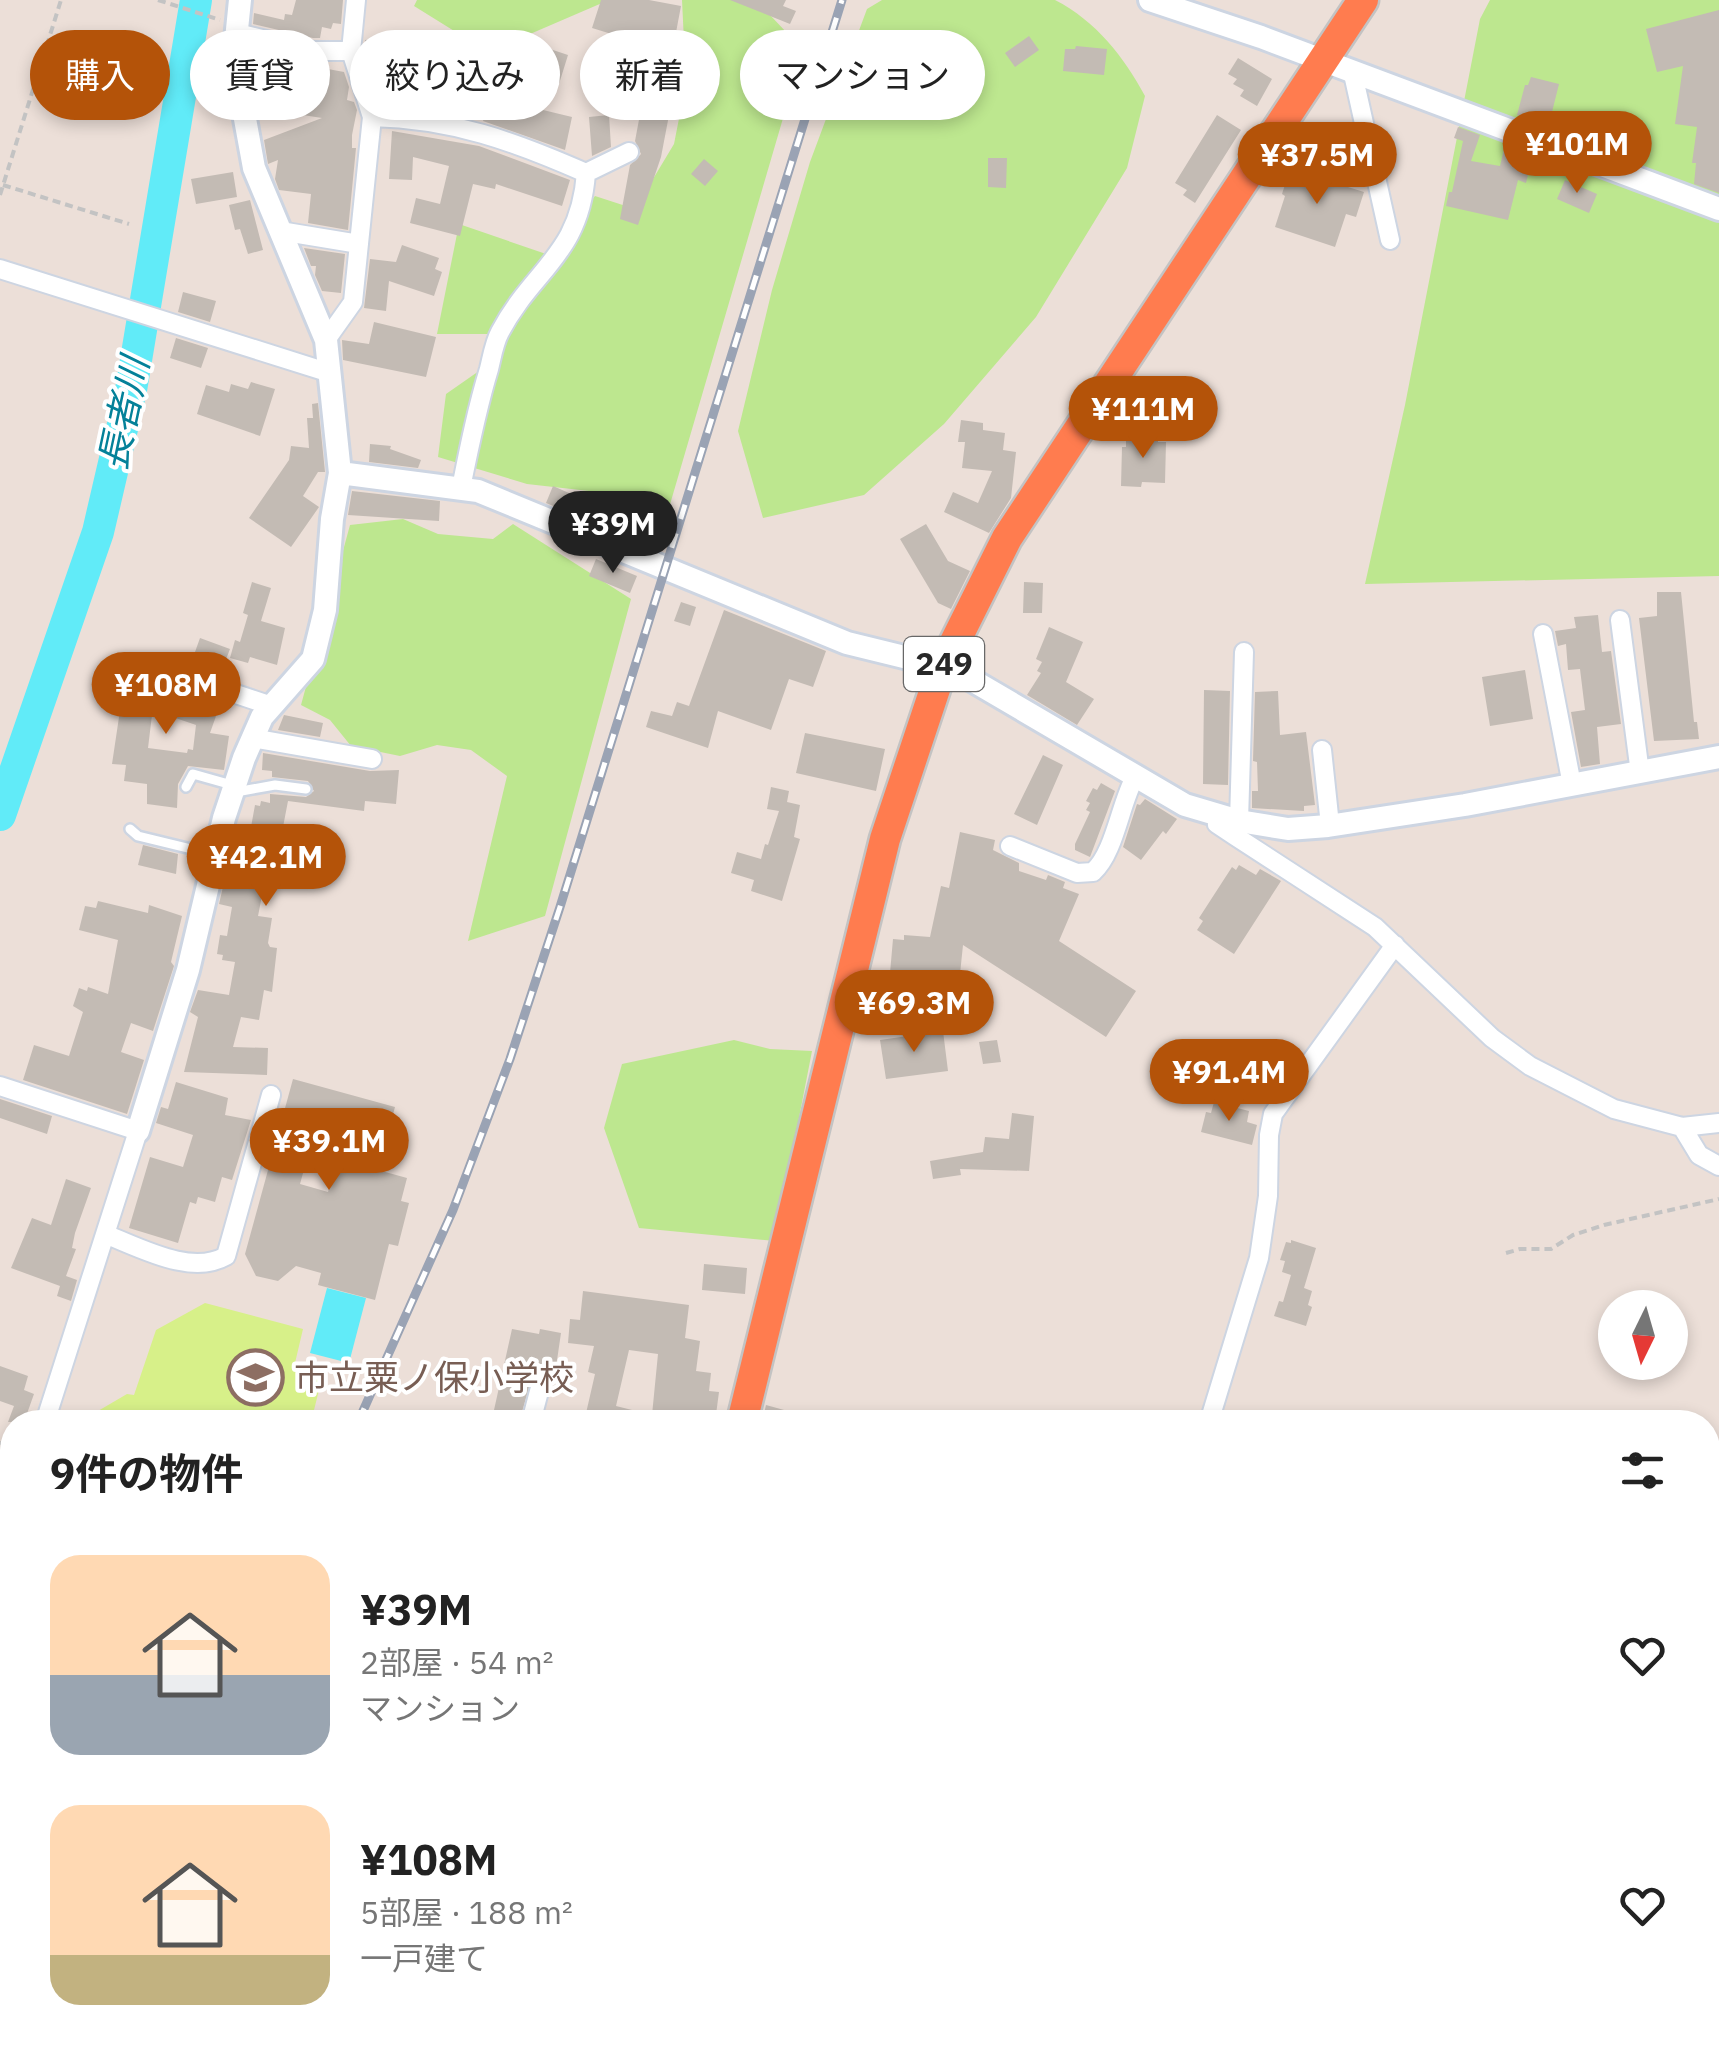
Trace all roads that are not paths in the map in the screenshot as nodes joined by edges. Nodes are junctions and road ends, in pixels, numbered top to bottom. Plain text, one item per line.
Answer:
1 (240, 0) edge
2 (356, 0) edge
3 (1150, 0) edge
4 (1363, 0) edge
5 (237, 30) edge
6 (354, 30) edge
7 (1322, 62) junction
8 (1353, 74) junction
9 (245, 120) edge
10 (372, 120) edge
11 (427, 120) edge
12 (629, 152) dead end
13 (586, 173) junction
14 (1719, 209) edge
15 (280, 231) junction
16 (1390, 240) dead end
17 (359, 244) junction
18 (0, 268) edge
19 (326, 340) junction
20 (330, 373) junction
21 (340, 473) junction
22 (462, 488) junction
23 (1620, 620) dead end
24 (1543, 634) dead end
25 (1244, 652) dead end
26 (161, 668) dead end
27 (942, 668) junction
28 (272, 706) junction
29 (252, 738) junction
30 (1322, 750) dead end
31 (1719, 757) edge
32 (372, 760) dead end
33 (1640, 773) junction
34 (1135, 776) junction
35 (1572, 785) junction
36 (186, 787) dead end
37 (234, 789) junction
38 (306, 789) dead end
39 (1229, 818) junction
40 (1330, 825) junction
41 (130, 830) dead end
42 (1010, 846) dead end
43 (215, 854) junction
44 (1395, 945) junction
45 (0, 1086) edge
46 (271, 1095) dead end
47 (1719, 1124) edge
48 (1682, 1127) junction
49 (138, 1132) junction
50 (1719, 1166) edge
51 (106, 1235) junction
52 (543, 1376) dead end
53 (49, 1410) edge
54 (534, 1410) edge
55 (745, 1410) edge
56 (1213, 1410) edge

1 - 5 street
2 - 6 street
3 - 7 street
4 - 7 highway, 249
7 - 8 street
7 - 27 highway, 249
8 - 14 street
8 - 16 street
9 - 15 street
10 - 17 street
11 - 13 street
12 - 13 street
13 - 22 street
15 - 17 street
15 - 19 street
17 - 19 street
18 - 20 street
19 - 20 street
20 - 21 street
21 - 22 street
21 - 28 street
22 - 27 street
23 - 33 street
24 - 35 street
25 - 39 street
26 - 28 street
27 - 34 street
27 - 55 highway, 249
28 - 29 street
29 - 32 street
29 - 37 street
30 - 40 street
31 - 33 street
33 - 35 street
34 - 39 street
34 - 42 street
35 - 40 street
36 - 37 lane
37 - 38 lane
37 - 43 street
39 - 40 street
39 - 44 street
41 - 43 lane
43 - 49 street
44 - 48 street
44 - 56 street
45 - 49 street
46 - 51 street
47 - 48 street
48 - 50 street
49 - 51 street
51 - 53 street
52 - 54 street

